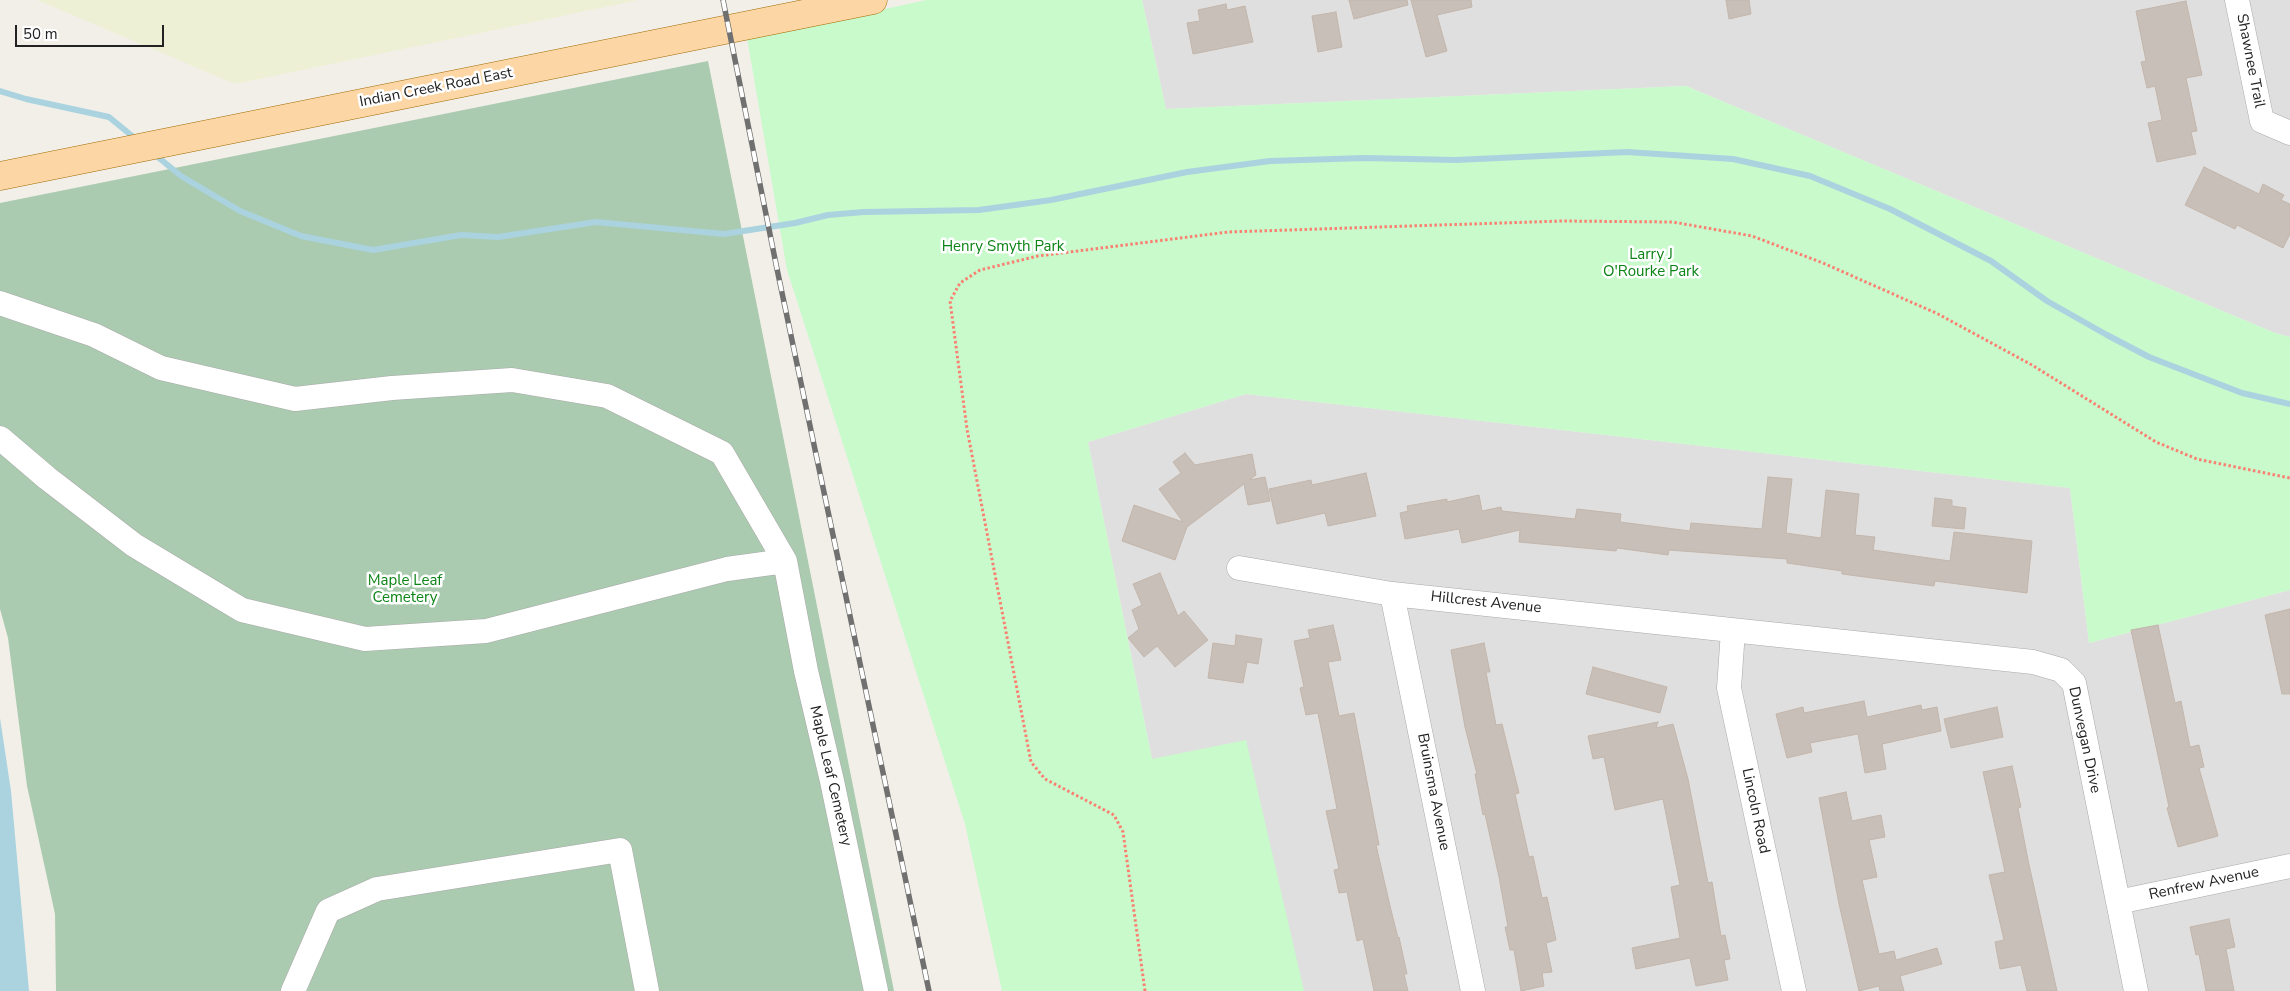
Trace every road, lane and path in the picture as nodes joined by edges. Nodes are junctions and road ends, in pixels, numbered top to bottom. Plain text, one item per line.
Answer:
1 (873, 0) edge
2 (2237, 0) edge
3 (2290, 133) edge
4 (0, 176) edge
5 (0, 303) edge
6 (0, 438) edge
7 (2290, 478) edge
8 (784, 560) junction
9 (1239, 568) dead end
10 (1392, 594) junction
11 (1733, 631) junction
12 (2290, 866) edge
13 (2118, 902) junction
14 (292, 991) edge
15 (647, 991) edge
16 (876, 991) edge
17 (1145, 991) edge
18 (1473, 991) edge
19 (1794, 991) edge
20 (2136, 991) edge

1 - 4 main road, Indian Creek Road East
2 - 3 street, Shawnee Trail
5 - 8 street, Maple Leaf Cemetery
6 - 8 street
7 - 17 path
8 - 16 street, Maple Leaf Cemetery
9 - 10 street, Hillcrest Avenue
10 - 11 street, Hillcrest Avenue
10 - 18 street, Bruinsma Avenue
11 - 13 street, Dunvegan Drive
11 - 19 street, Lincoln Road
12 - 13 street, Renfrew Avenue
13 - 20 street, Dunvegan Drive
14 - 15 street

